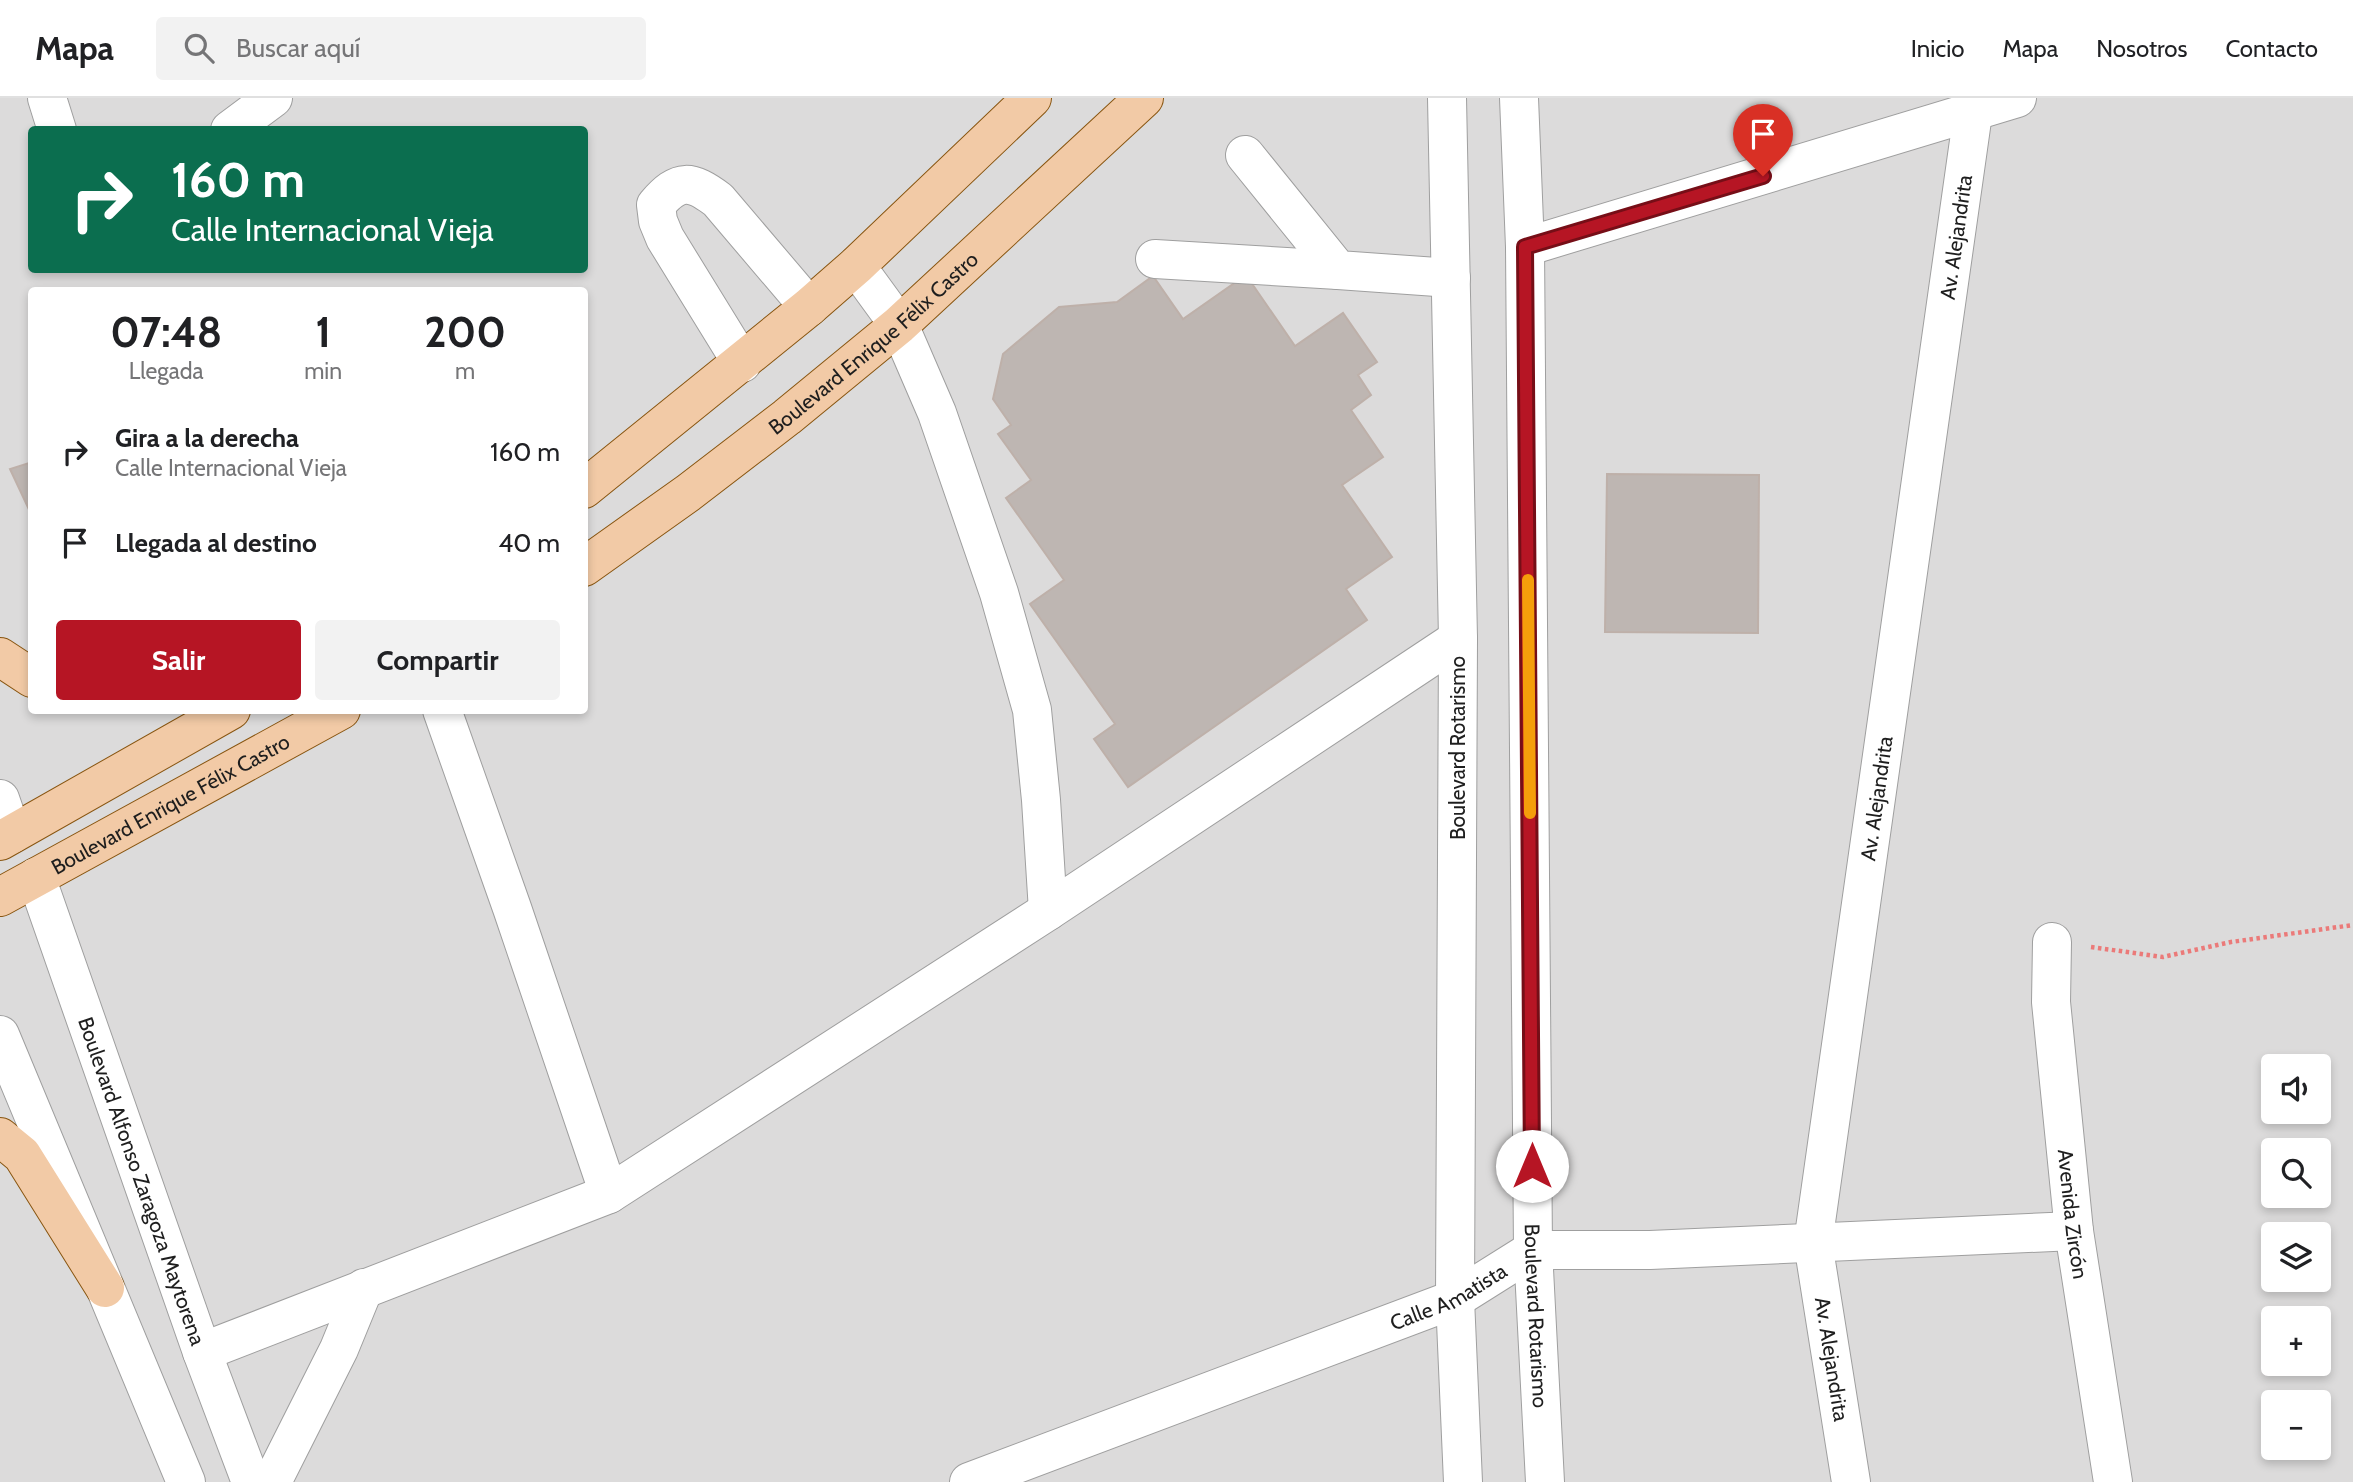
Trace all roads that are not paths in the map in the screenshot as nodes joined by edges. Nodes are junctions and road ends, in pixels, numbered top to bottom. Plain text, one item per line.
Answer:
1 (47, 98) edge
2 (273, 98) edge
3 (1032, 98) edge
4 (1144, 98) edge
5 (1447, 98) edge
6 (1519, 98) edge
7 (2017, 98) edge
8 (1973, 113) junction
9 (56, 126) edge
10 (235, 126) edge
11 (1245, 155) dead end
12 (1525, 247) junction
13 (1155, 259) dead end
14 (856, 266) junction
15 (1338, 270) junction
16 (1451, 278) junction
17 (810, 307) junction
18 (899, 325) junction
19 (742, 363) junction
20 (588, 486) edge
21 (588, 564) edge
22 (1458, 639) junction
23 (0, 657) edge
24 (28, 675) edge
25 (223, 714) edge
26 (334, 714) edge
27 (443, 714) edge
28 (4, 825) edge
29 (36, 877) junction
30 (0, 897) edge
31 (1048, 911) junction
32 (2052, 943) road end
33 (0, 1035) edge
34 (0, 1137) edge
35 (609, 1194) junction
36 (2074, 1231) junction
37 (1813, 1243) junction
38 (1533, 1250) junction
39 (105, 1288) junction
40 (363, 1288) junction
41 (1455, 1299) junction
42 (202, 1352) junction
43 (186, 1482) edge
44 (251, 1482) edge
45 (272, 1482) edge
46 (969, 1482) edge
47 (1463, 1482) edge
48 (1545, 1482) edge
49 (1851, 1482) edge
50 (2113, 1482) edge

1 - 9 street
2 - 10 street
3 - 14 main road
4 - 18 main road, Boulevard Enrique Félix Castro
5 - 16 street, Boulevard Rotarismo
6 - 12 street, Boulevard Rotarismo
7 - 8 street
8 - 12 street
8 - 37 street, Av. Alejandrita
11 - 15 street
12 - 38 street, Boulevard Rotarismo
13 - 15 street
14 - 17 main road
14 - 18 street
15 - 16 street
16 - 22 street, Boulevard Rotarismo
17 - 19 main road
17 - 19 street
18 - 21 main road, Boulevard Enrique Félix Castro
18 - 31 street
19 - 20 main road
22 - 31 street
22 - 41 street, Boulevard Rotarismo
23 - 24 main road
25 - 28 main road
26 - 29 main road, Boulevard Enrique Félix Castro
27 - 35 street
29 - 30 main road, Boulevard Enrique Félix Castro
29 - 42 street, Boulevard Alfonso Zaragoza Maytorena
31 - 35 street
32 - 36 street, Avenida Zircón
33 - 39 street
34 - 39 main road
35 - 40 street
36 - 37 street
36 - 50 street, Avenida Zircón
37 - 38 street
37 - 49 street, Av. Alejandrita
38 - 41 street, Calle Amatista
38 - 48 street, Boulevard Rotarismo
39 - 43 street
40 - 42 street
40 - 45 street
41 - 46 street, Calle Amatista
41 - 47 street, Boulevard Rotarismo
42 - 44 street, Boulevard Alfonso Zaragoza Maytorena

